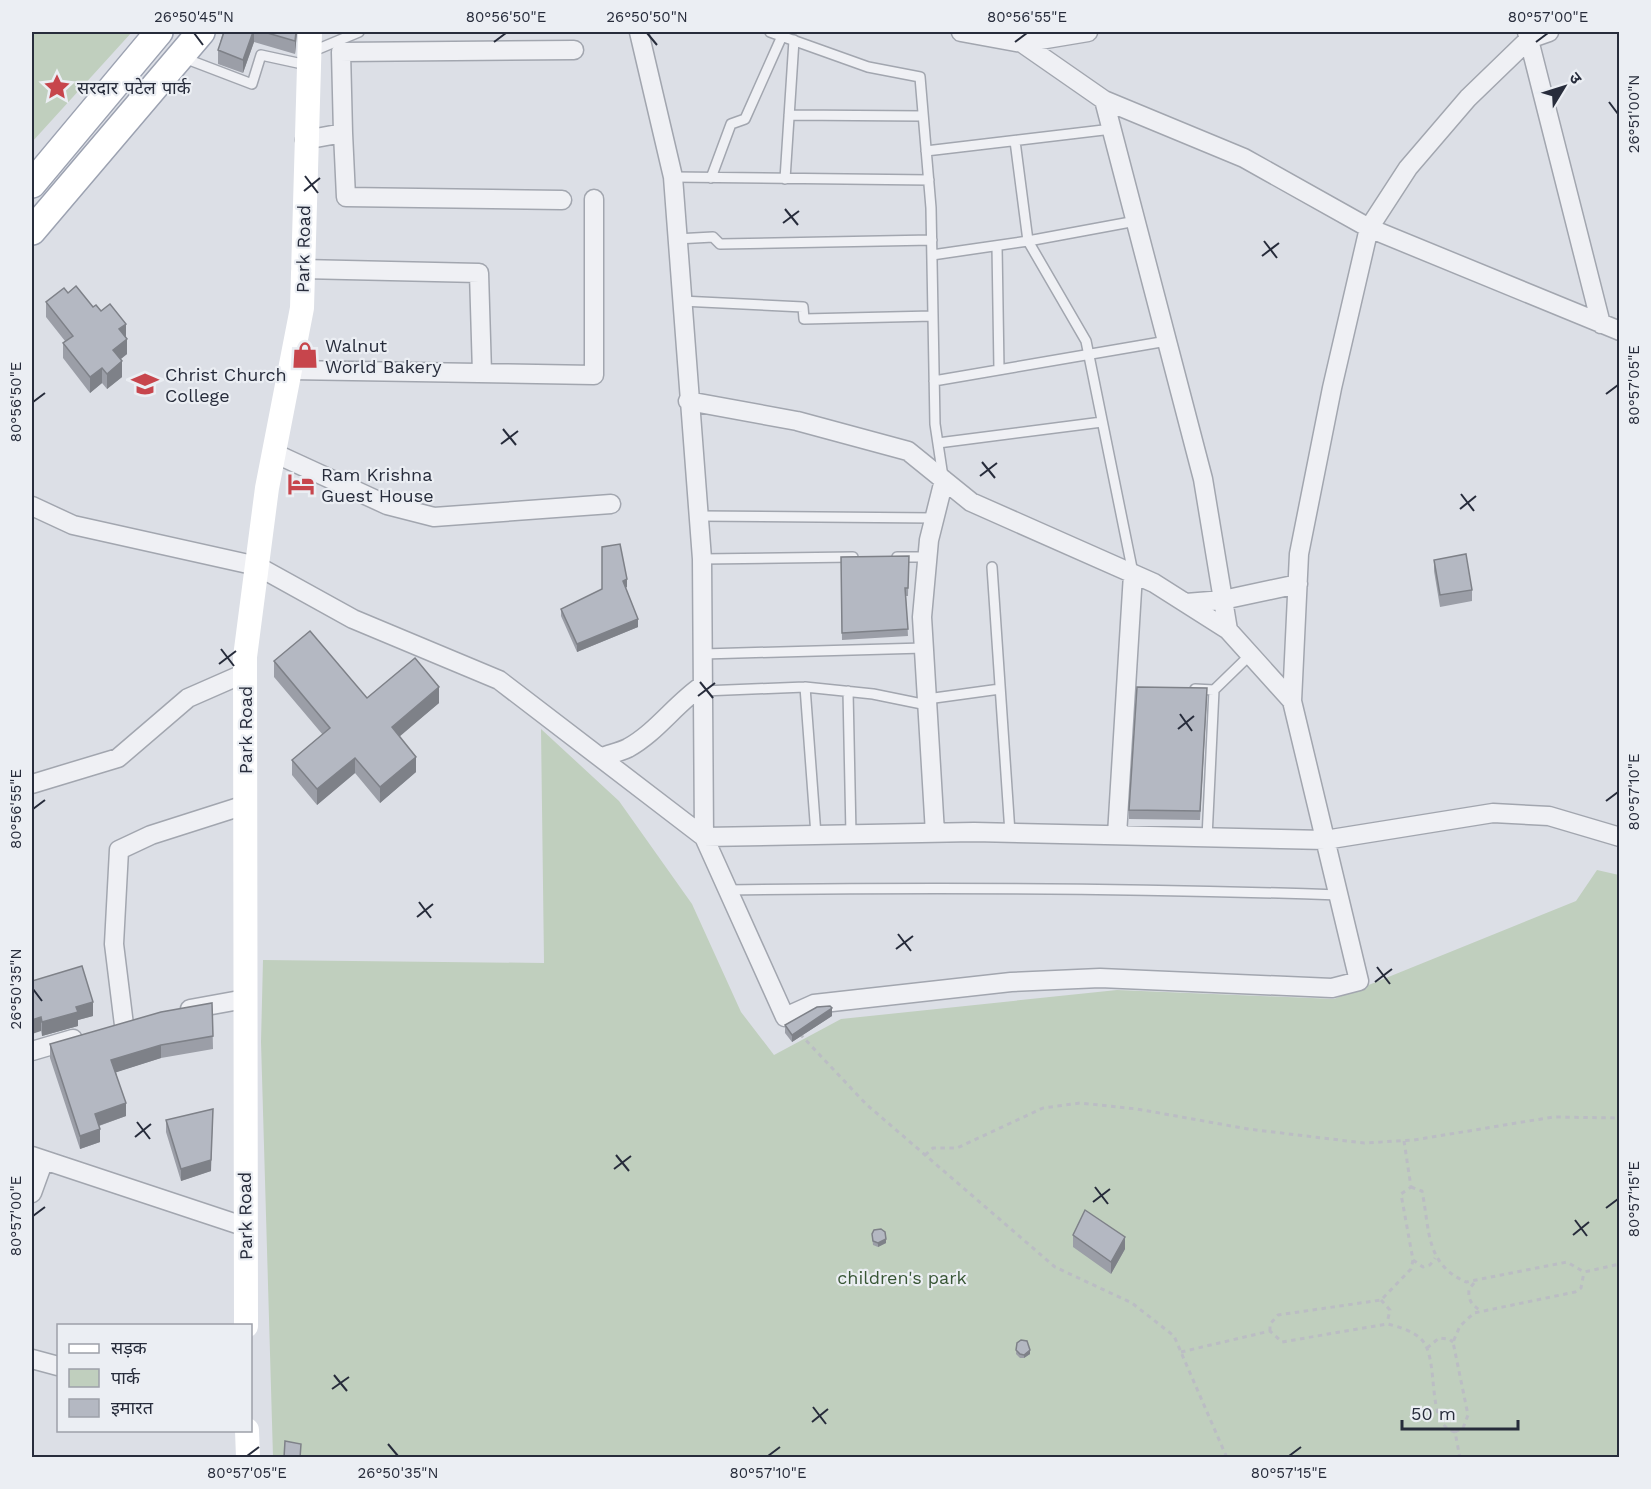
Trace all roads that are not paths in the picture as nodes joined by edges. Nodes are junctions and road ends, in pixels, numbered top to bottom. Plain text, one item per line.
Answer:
1 (159, 32) edge
2 (201, 32) edge
3 (359, 32) edge
4 (639, 32) edge
5 (770, 32) edge
6 (961, 32) edge
7 (1088, 32) edge
8 (1549, 32) edge
9 (1528, 35) edge
10 (782, 36) junction
11 (794, 40) junction
12 (1022, 43) junction
13 (308, 50) edge
14 (574, 50) dead end
15 (180, 57) junction
16 (1104, 100) junction
17 (789, 116) junction
18 (924, 116) junction
19 (1112, 129) junction
20 (343, 133) junction
21 (305, 140) junction
22 (1015, 141) junction
23 (926, 152) junction
24 (673, 177) junction
25 (711, 178) junction
26 (785, 178) junction
27 (929, 180) junction
28 (32, 184) edge
29 (594, 199) dead end
30 (562, 200) dead end
31 (1136, 221) junction
32 (1369, 228) junction
33 (32, 231) edge
34 (676, 239) junction
35 (932, 240) junction
36 (1028, 241) junction
37 (997, 246) junction
38 (932, 255) junction
39 (302, 269) junction
40 (681, 301) junction
41 (933, 316) junction
42 (1601, 324) junction
43 (1620, 332) edge
44 (1167, 341) junction
45 (1088, 354) junction
46 (999, 369) junction
47 (290, 370) junction
48 (482, 373) junction
49 (934, 381) junction
50 (688, 401) junction
51 (1102, 422) junction
52 (938, 443) junction
53 (274, 453) junction
54 (944, 480) junction
55 (611, 504) dead end
56 (32, 506) edge
57 (699, 516) junction
58 (934, 518) junction
59 (928, 556) junction
60 (868, 557) edge
61 (892, 557) edge
62 (702, 559) junction
63 (257, 566) junction
64 (992, 567) dead end
65 (1133, 574) junction
66 (1298, 584) junction
67 (1223, 600) junction
68 (1186, 603) junction
69 (1228, 630) junction
70 (924, 648) junction
71 (703, 654) junction
72 (1250, 655) junction
73 (245, 673) junction
74 (805, 687) junction
75 (703, 688) junction
76 (1000, 689) junction
77 (1181, 689) edge
78 (1214, 690) junction
79 (848, 691) junction
80 (1292, 701) junction
81 (927, 702) junction
82 (602, 757) junction
83 (32, 784) edge
84 (245, 804) junction
85 (935, 833) junction
86 (1010, 833) junction
87 (851, 834) junction
88 (816, 835) junction
89 (1117, 836) junction
90 (704, 837) junction
91 (1620, 837) edge
92 (1207, 838) junction
93 (1325, 840) junction
94 (727, 890) junction
95 (1339, 895) junction
96 (245, 999) junction
97 (169, 1013) edge
98 (147, 1018) edge
99 (124, 1025) junction
100 (32, 1051) edge
101 (38, 1158) edge
102 (32, 1193) edge
103 (246, 1227) junction
104 (246, 1324) edge
105 (32, 1359) edge
106 (57, 1366) edge
107 (247, 1432) edge
108 (248, 1458) edge

1 - 28 main road
2 - 15 main road
3 - 13 lane
4 - 24 street
5 - 10 lane
6 - 12 street
7 - 12 street
8 - 9 street
9 - 32 street
9 - 42 street
10 - 11 lane
10 - 25 lane
11 - 17 lane
11 - 18 lane
12 - 16 street
13 - 15 lane
13 - 21 street, Park Road
14 - 20 street
15 - 33 main road
16 - 19 street
16 - 32 street
17 - 18 lane
17 - 26 lane
18 - 23 lane
19 - 22 lane
19 - 31 street
20 - 21 street
20 - 30 street
21 - 39 street, Park Road
22 - 23 lane
22 - 36 lane
23 - 27 lane
24 - 25 lane
24 - 34 street
25 - 26 lane
26 - 27 lane
27 - 35 lane
29 - 48 street
31 - 36 lane
31 - 44 street
32 - 42 street
32 - 66 street
34 - 35 lane
34 - 40 street
35 - 38 lane
36 - 37 lane
36 - 45 lane
37 - 38 lane
37 - 46 lane
38 - 41 lane
39 - 47 street, Park Road
39 - 48 street
40 - 41 lane
40 - 50 street
41 - 49 lane
42 - 43 street
44 - 45 lane
44 - 67 street
45 - 46 lane
45 - 51 lane
46 - 49 lane
47 - 48 street
47 - 53 street, Park Road
49 - 52 lane
50 - 54 street
50 - 57 street
51 - 52 lane
51 - 65 lane
52 - 54 lane
53 - 55 street
53 - 63 street, Park Road
54 - 58 street
54 - 65 street
56 - 63 street
57 - 58 lane
57 - 62 street
58 - 59 street
59 - 61 lane
59 - 70 street
60 - 62 lane
62 - 71 street
63 - 73 street, Park Road
63 - 82 street
64 - 76 lane
65 - 68 street
65 - 89 street
66 - 67 street
66 - 80 street
67 - 68 street
67 - 69 street
68 - 69 street
69 - 72 street
70 - 71 lane
70 - 81 street
71 - 75 street
72 - 78 lane
72 - 80 street
73 - 83 street
73 - 84 street, Park Road
74 - 75 lane
74 - 79 lane
74 - 88 lane
75 - 82 street
75 - 90 street
76 - 81 lane
76 - 86 lane
77 - 78 lane
78 - 92 lane
79 - 81 lane
79 - 87 lane
80 - 93 street
81 - 85 street
82 - 90 street
84 - 96 street, Park Road
84 - 99 street
85 - 86 street
85 - 87 street
86 - 89 street
87 - 88 street
88 - 90 street
89 - 92 street
90 - 94 street
91 - 93 street
92 - 93 street
93 - 95 street
94 - 95 lane
94 - 95 street
96 - 97 street
96 - 103 street, Park Road
98 - 99 street
99 - 100 street
101 - 102 street
101 - 103 street
103 - 104 street, Park Road
105 - 106 street
107 - 108 street

